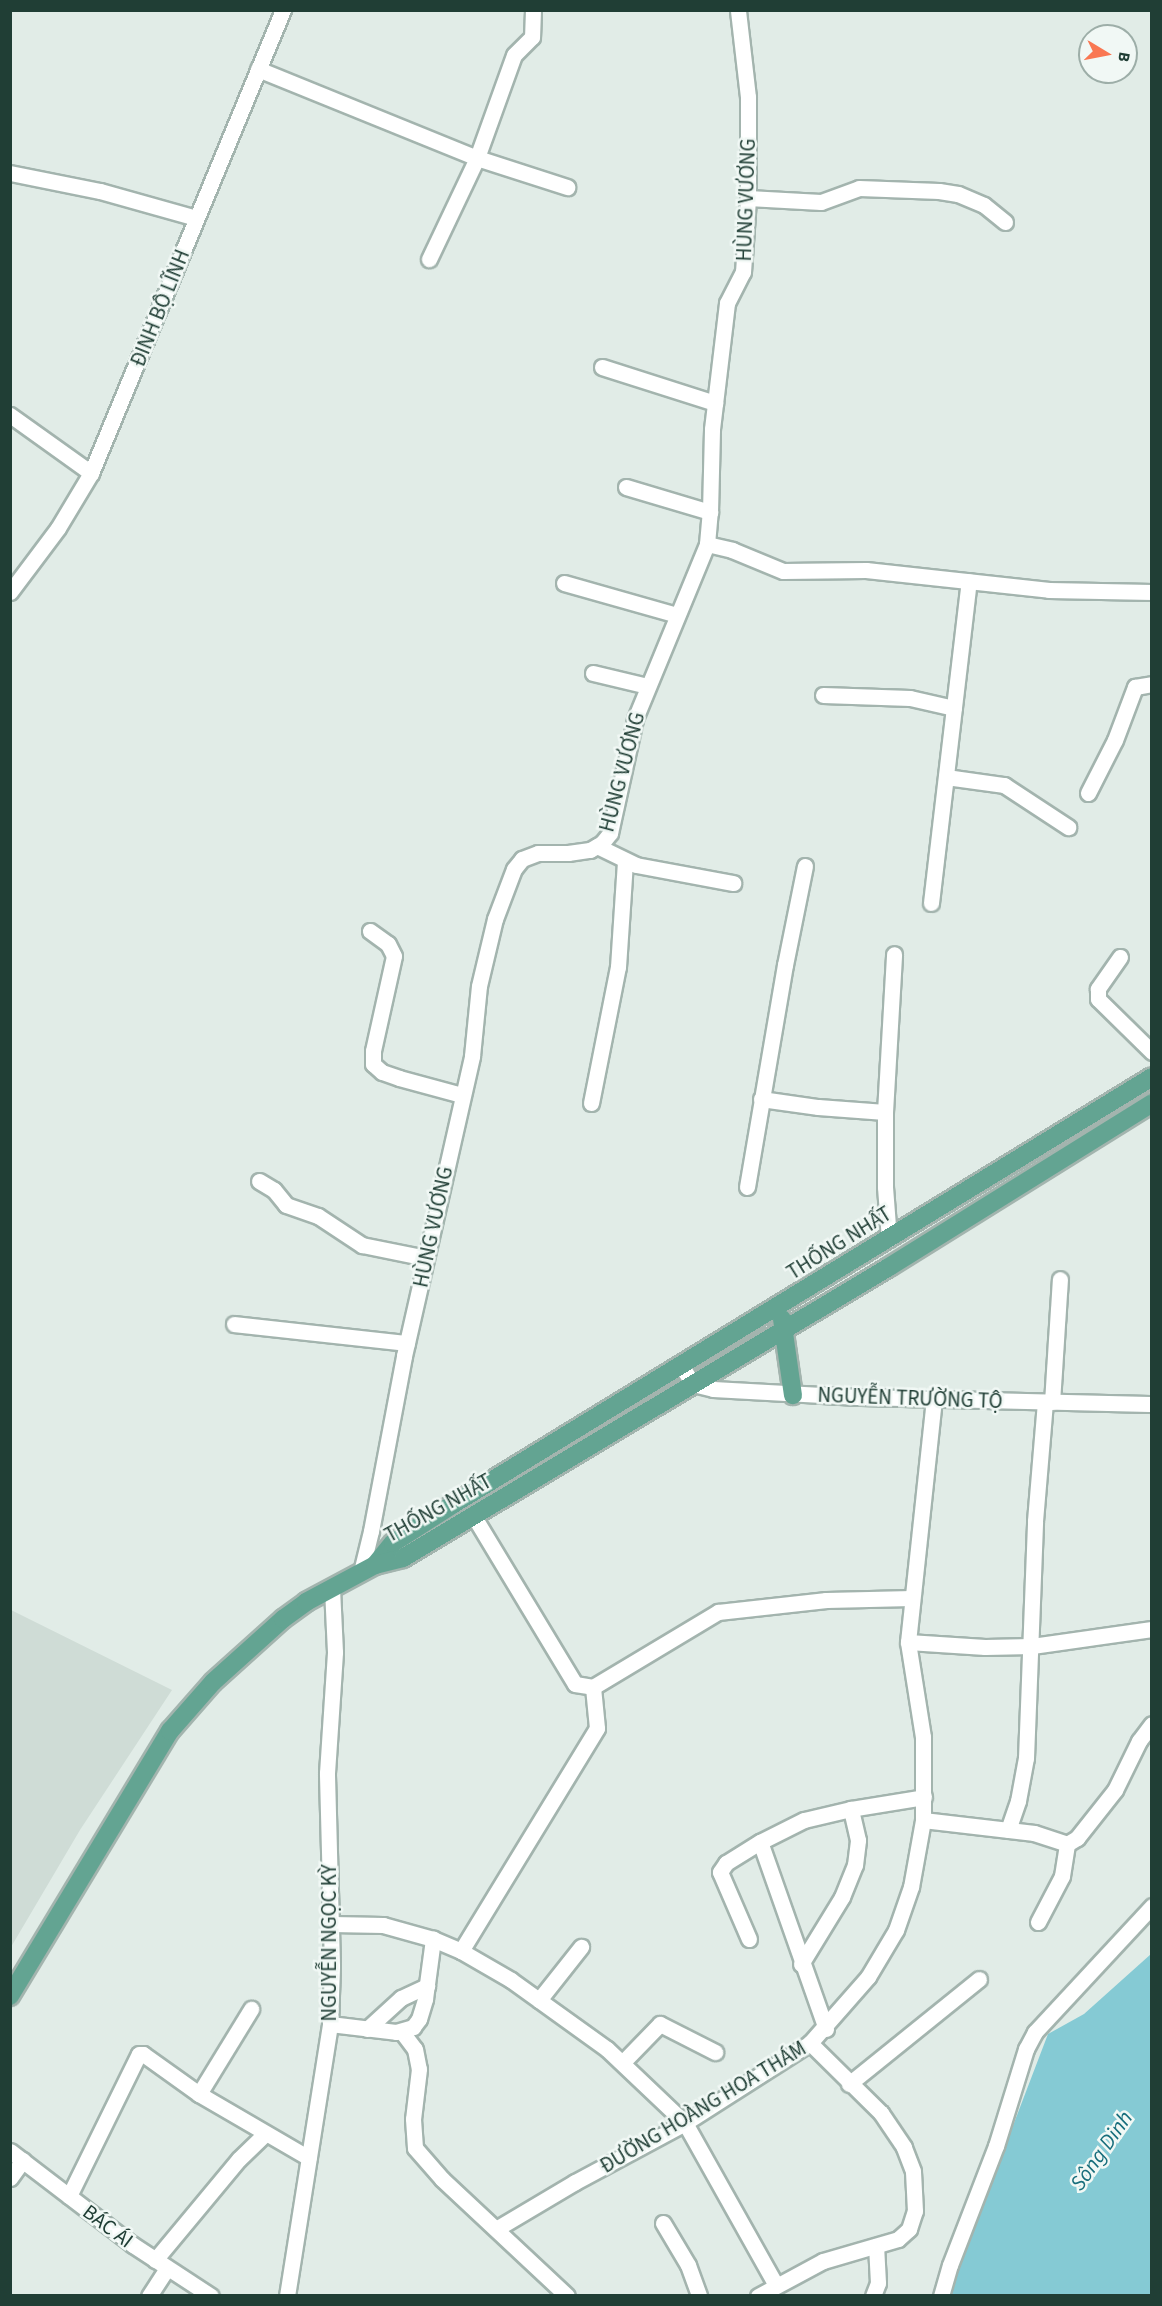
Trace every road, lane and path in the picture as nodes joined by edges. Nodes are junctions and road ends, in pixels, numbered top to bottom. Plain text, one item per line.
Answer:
1 (283, 10) edge
2 (533, 10) edge
3 (738, 10) edge
4 (258, 69) junction
5 (477, 158) junction
6 (10, 173) edge
7 (567, 187) dead end
8 (748, 198) junction
9 (196, 218) junction
10 (1005, 222) dead end
11 (429, 259) dead end
12 (602, 367) dead end
13 (715, 403) junction
14 (10, 415) edge
15 (92, 473) junction
16 (626, 487) dead end
17 (710, 512) junction
18 (707, 544) junction
19 (969, 581) junction
20 (564, 583) dead end
21 (10, 592) edge
22 (1152, 592) edge
23 (677, 615) junction
24 (593, 673) dead end
25 (1152, 684) edge
26 (647, 686) junction
27 (824, 695) dead end
28 (954, 708) junction
29 (946, 777) junction
30 (1088, 793) dead end
31 (1068, 827) dead end
32 (597, 846) junction
33 (625, 862) junction
34 (805, 866) dead end
35 (733, 883) dead end
36 (931, 903) dead end
37 (370, 931) dead end
38 (894, 954) dead end
39 (1120, 957) dead end
40 (1152, 1052) edge
41 (1152, 1077) edge
42 (462, 1095) junction
43 (761, 1099) junction
44 (591, 1103) dead end
45 (1152, 1103) edge
46 (1108, 1104) junction
47 (885, 1112) junction
48 (1120, 1123) junction
49 (259, 1181) dead end
50 (747, 1187) dead end
51 (889, 1239) junction
52 (426, 1258) junction
53 (1060, 1279) dead end
54 (778, 1307) junction
55 (234, 1324) dead end
56 (785, 1328) junction
57 (407, 1343) junction
58 (681, 1365) junction
59 (693, 1384) junction
60 (793, 1395) junction
61 (934, 1400) junction
62 (1048, 1402) junction
63 (1152, 1404) edge
64 (473, 1515) junction
65 (368, 1568) junction
66 (332, 1588) junction
67 (912, 1599) junction
68 (1152, 1629) edge
69 (908, 1642) junction
70 (1032, 1646) junction
71 (593, 1687) junction
72 (1152, 1724) edge
73 (924, 1797) junction
74 (851, 1809) junction
75 (923, 1820) junction
76 (1008, 1830) junction
77 (760, 1842) junction
78 (1067, 1844) junction
79 (1152, 1906) edge
80 (1038, 1922) dead end
81 (332, 1924) junction
82 (432, 1939) junction
83 (749, 1939) dead end
84 (581, 1947) dead end
85 (460, 1952) junction
86 (801, 1964) junction
87 (979, 1979) dead end
88 (427, 1986) junction
89 (10, 1996) edge
90 (539, 2000) junction
91 (251, 2009) dead end
92 (330, 2025) junction
93 (367, 2029) junction
94 (826, 2029) junction
95 (402, 2032) junction
96 (810, 2043) junction
97 (715, 2052) dead end
98 (623, 2062) junction
99 (849, 2084) junction
100 (199, 2094) junction
101 (685, 2122) junction
102 (265, 2134) junction
103 (17, 2155) edge
104 (309, 2158) junction
105 (10, 2178) edge
106 (69, 2196) junction
107 (663, 2223) dead end
108 (496, 2229) junction
109 (876, 2246) junction
110 (161, 2264) junction
111 (776, 2286) junction
112 (149, 2295) edge
113 (211, 2295) edge
114 (287, 2295) edge
115 (567, 2295) edge
116 (699, 2295) edge
117 (758, 2295) edge
118 (873, 2295) edge
119 (941, 2295) edge

1 - 4 street, ĐINH BỘ LĨNH
2 - 5 street
3 - 8 street, HÙNG VƯƠNG
4 - 5 street
4 - 9 street, ĐINH BỘ LĨNH
5 - 7 street
5 - 11 street
6 - 9 street
8 - 10 street
8 - 13 street, HÙNG VƯƠNG
9 - 15 street, ĐINH BỘ LĨNH
12 - 13 street
13 - 17 street, HÙNG VƯƠNG
14 - 15 street
15 - 21 street, ĐINH BỘ LĨNH
16 - 17 street
17 - 18 street, HÙNG VƯƠNG
18 - 19 street
18 - 23 street, HÙNG VƯƠNG
19 - 22 street
19 - 28 street
20 - 23 street
23 - 26 street, HÙNG VƯƠNG
24 - 26 street
25 - 30 street
26 - 32 street, HÙNG VƯƠNG
27 - 28 street
28 - 29 street
29 - 31 street
29 - 36 street
32 - 33 street
32 - 42 street, HÙNG VƯƠNG
33 - 35 street
33 - 44 street
34 - 43 street
37 - 42 street
38 - 47 street
39 - 40 street
41 - 46 main road, THỐNG NHẤT
42 - 52 street, HÙNG VƯƠNG
43 - 47 street
43 - 50 street
45 - 48 main road, THỐNG NHẤT
46 - 48 main road
46 - 51 main road, THỐNG NHẤT
47 - 51 street
48 - 56 main road, THỐNG NHẤT
49 - 52 street
51 - 54 main road, THỐNG NHẤT
52 - 57 street, HÙNG VƯƠNG
53 - 62 street
54 - 56 main road
54 - 58 main road, THỐNG NHẤT
55 - 57 street
56 - 59 main road, THỐNG NHẤT
56 - 60 main road
57 - 65 street, HÙNG VƯƠNG
58 - 59 street
58 - 65 main road, THỐNG NHẤT
59 - 60 street, NGUYỄN TRƯỜNG TỘ
59 - 64 main road, THỐNG NHẤT
60 - 61 street, NGUYỄN TRƯỜNG TỘ
61 - 62 street, NGUYỄN TRƯỜNG TỘ
61 - 67 street, ĐƯỜNG HOÀNG HOA THÁM
62 - 63 street, NGUYỄN TRƯỜNG TỘ
62 - 70 street
64 - 65 main road, THỐNG NHẤT
64 - 71 street
65 - 66 main road
66 - 81 street, NGUYỄN NGỌC KỲ
66 - 89 main road
67 - 69 street, ĐƯỜNG HOÀNG HOA THÁM
67 - 71 street
68 - 70 street
69 - 70 street
69 - 73 street, ĐƯỜNG HOÀNG HOA THÁM
70 - 76 street
71 - 85 street
72 - 78 street
73 - 74 street
73 - 75 street, ĐƯỜNG HOÀNG HOA THÁM
74 - 77 street
74 - 86 street
75 - 76 street
75 - 94 street, ĐƯỜNG HOÀNG HOA THÁM
76 - 78 street
77 - 83 street
77 - 86 street
78 - 80 street
79 - 119 street
81 - 82 street
81 - 92 street, NGUYỄN NGỌC KỲ
82 - 85 street
82 - 88 street
84 - 90 street
85 - 90 street
86 - 94 street
87 - 99 street
88 - 93 street
88 - 95 street
90 - 98 street
91 - 100 street
92 - 93 street
92 - 104 street, NGUYỄN NGỌC KỲ
93 - 95 street
94 - 96 street, ĐƯỜNG HOÀNG HOA THÁM
95 - 108 street
96 - 99 street
96 - 101 street, ĐƯỜNG HOÀNG HOA THÁM
97 - 98 street
98 - 101 street
99 - 109 street
100 - 102 street
100 - 106 street
101 - 108 street, ĐƯỜNG HOÀNG HOA THÁM
101 - 111 street
102 - 104 street
102 - 110 street
103 - 105 street
103 - 106 street, BÁC ÁI
104 - 114 street, NGUYỄN NGỌC KỲ
106 - 110 street, BÁC ÁI
107 - 116 street
108 - 115 street
109 - 111 street
109 - 118 street
110 - 112 street
110 - 113 street, BÁC ÁI
111 - 117 street

